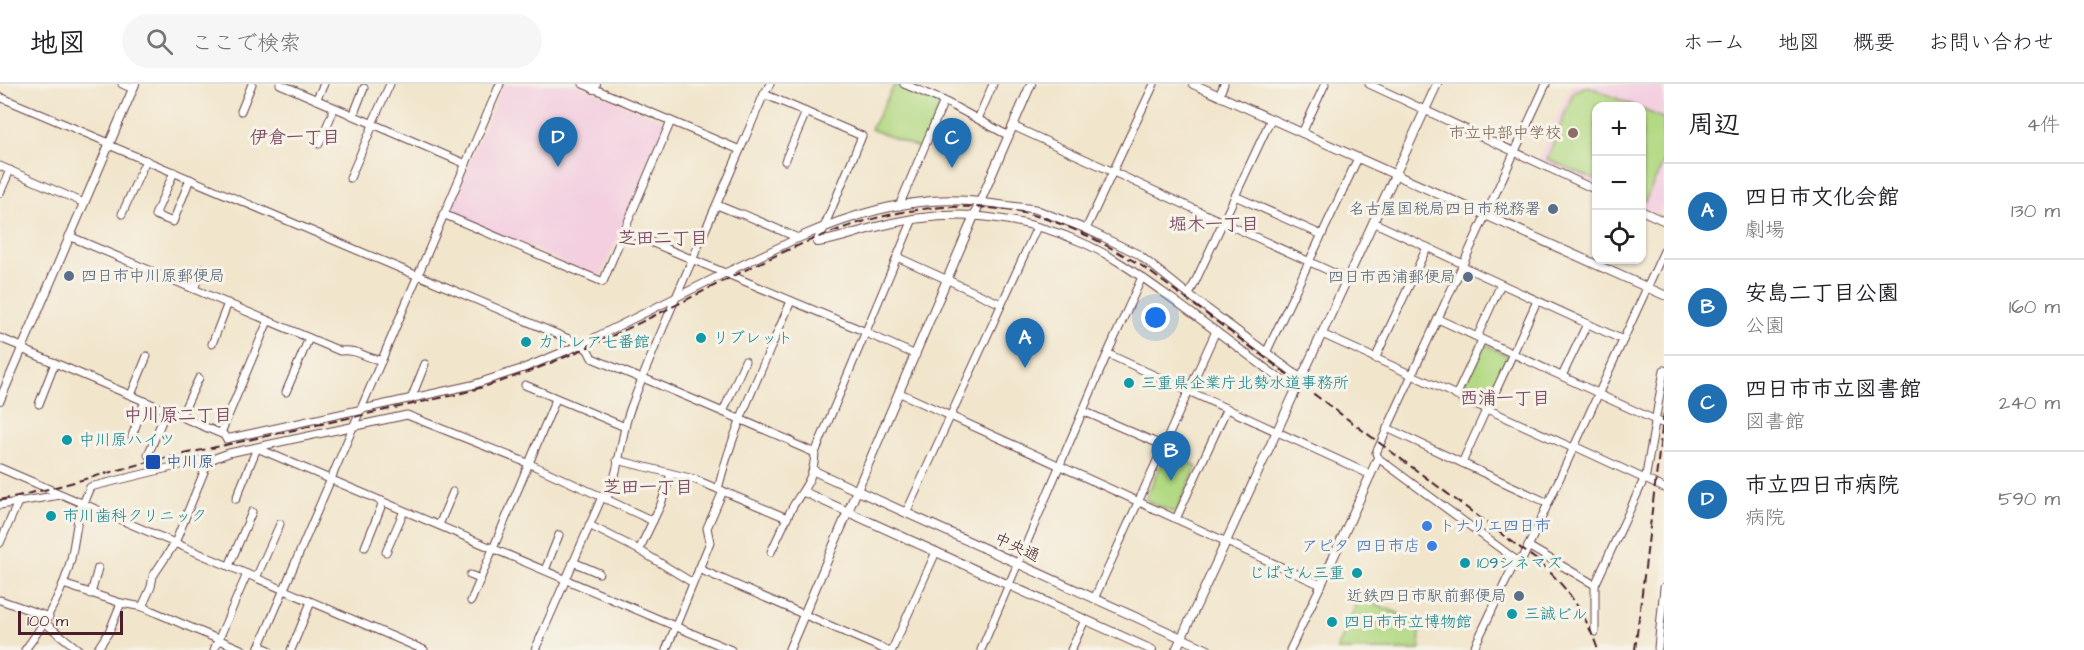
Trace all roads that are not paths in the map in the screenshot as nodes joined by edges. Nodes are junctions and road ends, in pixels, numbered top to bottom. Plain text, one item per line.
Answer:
1 (122, 84) edge
2 (252, 84) edge
3 (280, 84) edge
4 (324, 84) edge
5 (390, 84) edge
6 (500, 84) edge
7 (583, 84) edge
8 (771, 84) edge
9 (993, 84) edge
10 (1031, 84) edge
11 (1154, 84) edge
12 (1193, 84) edge
13 (1224, 84) edge
14 (1325, 84) edge
15 (1437, 84) edge
16 (1546, 84) edge
17 (910, 85) edge
18 (1373, 85) edge
19 (134, 86) edge
20 (595, 86) edge
21 (364, 88) dead end
22 (764, 94) junction
23 (1219, 96) junction
24 (0, 98) edge
25 (316, 100) junction
26 (943, 103) junction
27 (332, 107) junction
28 (1425, 110) junction
29 (241, 111) dead end
30 (806, 112) junction
31 (353, 116) junction
32 (978, 119) junction
33 (1270, 119) junction
34 (671, 121) junction
35 (373, 124) junction
36 (1013, 126) junction
37 (1302, 133) junction
38 (1008, 136) junction
39 (109, 144) junction
40 (319, 144) dead end
41 (740, 150) junction
42 (1514, 152) junction
43 (1358, 158) junction
44 (146, 160) junction
45 (785, 161) dead end
46 (466, 164) junction
47 (0, 166) edge
48 (10, 170) junction
49 (174, 172) junction
50 (1113, 172) junction
51 (1395, 173) junction
52 (351, 178) dead end
53 (190, 179) junction
54 (1592, 188) edge
55 (0, 193) edge
56 (1235, 196) junction
57 (980, 202) junction
58 (84, 203) junction
59 (717, 205) junction
60 (899, 206) junction
61 (1646, 213) edge
62 (122, 214) dead end
63 (444, 214) junction
64 (1486, 215) junction
65 (975, 216) junction
66 (913, 219) junction
67 (1664, 221) edge
68 (1373, 222) junction
69 (1222, 223) junction
70 (824, 227) junction
71 (1037, 227) junction
72 (1086, 229) junction
73 (624, 231) junction
74 (1322, 235) junction
75 (69, 236) junction
76 (798, 238) junction
77 (1427, 247) junction
78 (1664, 251) edge
79 (897, 257) junction
80 (693, 260) junction
81 (1309, 262) junction
82 (1463, 265) junction
83 (202, 268) dead end
84 (725, 273) junction
85 (418, 276) junction
86 (1142, 278) junction
87 (1347, 279) junction
88 (947, 280) junction
89 (1502, 284) junction
90 (1647, 287) junction
91 (194, 289) junction
92 (1189, 295) junction
93 (1664, 295) edge
94 (677, 298) junction
95 (791, 301) junction
96 (1537, 301) junction
97 (228, 303) junction
98 (1000, 304) junction
99 (1438, 319) junction
100 (268, 321) junction
101 (1587, 324) junction
102 (1216, 331) junction
103 (866, 332) junction
104 (1322, 334) junction
105 (0, 338) edge
106 (309, 338) junction
107 (1479, 338) junction
108 (1623, 340) junction
109 (212, 344) dead end
110 (580, 345) junction
111 (22, 348) junction
112 (1266, 353) junction
113 (1108, 354) junction
114 (1513, 354) junction
115 (916, 355) junction
116 (147, 356) dead end
117 (1375, 359) junction
118 (382, 360) junction
119 (745, 361) dead end
120 (55, 363) junction
121 (425, 364) dead end
122 (1664, 370) edge
123 (1412, 375) junction
124 (1562, 376) junction
125 (198, 378) dead end
126 (642, 378) junction
127 (1301, 378) junction
128 (525, 385) dead end
129 (1295, 390) junction
130 (1189, 391) junction
131 (286, 392) dead end
132 (900, 393) junction
133 (1598, 393) junction
134 (130, 395) junction
135 (1456, 396) junction
136 (411, 399) junction
137 (556, 399) junction
138 (0, 400) edge
139 (146, 401) junction
140 (39, 404) dead end
141 (361, 408) junction
142 (1227, 408) junction
143 (167, 409) junction
144 (1487, 410) junction
145 (1083, 411) junction
146 (723, 412) junction
147 (181, 416) junction
148 (950, 417) junction
149 (741, 420) junction
150 (1654, 420) junction
151 (1664, 424) edge
152 (354, 426) junction
153 (625, 427) junction
154 (1387, 428) junction
155 (1276, 431) junction
156 (221, 434) junction
157 (132, 436) dead end
158 (1164, 446) junction
159 (1573, 447) junction
160 (257, 448) junction
161 (814, 453) junction
162 (148, 455) dead end
163 (1378, 458) junction
164 (617, 460) junction
165 (208, 462) junction
166 (1462, 463) junction
167 (530, 464) junction
168 (1060, 466) junction
169 (0, 468) edge
170 (814, 471) junction
171 (671, 474) junction
172 (1371, 475) junction
173 (331, 479) junction
174 (1644, 479) junction
175 (1664, 488) edge
176 (720, 490) junction
177 (857, 490) junction
178 (453, 492) dead end
179 (804, 492) junction
180 (60, 495) junction
181 (604, 498) junction
182 (236, 499) dead end
183 (19, 500) junction
184 (382, 501) junction
185 (1139, 502) junction
186 (1548, 503) junction
187 (82, 504) junction
188 (0, 505) edge
189 (404, 511) junction
190 (252, 512) dead end
191 (849, 513) junction
192 (906, 513) junction
193 (787, 518) junction
194 (1176, 519) junction
195 (653, 521) junction
196 (279, 524) dead end
197 (439, 525) junction
198 (589, 525) junction
199 (560, 535) dead end
200 (1226, 542) junction
201 (0, 543) edge
202 (175, 543) junction
203 (1528, 546) junction
204 (365, 547) dead end
205 (493, 548) junction
206 (639, 550) junction
207 (386, 552) dead end
208 (771, 552) dead end
209 (936, 552) junction
210 (1516, 560) junction
211 (573, 562) junction
212 (1018, 564) junction
213 (229, 566) junction
214 (98, 568) dead end
215 (699, 569) junction
216 (545, 570) junction
217 (599, 573) dead end
218 (247, 574) junction
219 (470, 575) dead end
220 (256, 578) junction
221 (480, 579) junction
222 (566, 579) junction
223 (693, 583) junction
224 (63, 584) junction
225 (1320, 585) junction
226 (1595, 585) junction
227 (1010, 586) junction
228 (1664, 587) edge
229 (283, 590) junction
230 (464, 591) dead end
231 (91, 594) junction
232 (1094, 599) junction
233 (0, 600) edge
234 (311, 602) junction
235 (121, 603) junction
236 (142, 607) junction
237 (805, 614) junction
238 (47, 620) junction
239 (1085, 620) junction
240 (676, 626) junction
241 (1595, 632) dead end
242 (1182, 638) junction
243 (219, 639) junction
244 (259, 648) edge
245 (1658, 648) dead end
246 (25, 650) edge
247 (79, 650) edge
248 (97, 650) edge
249 (214, 650) edge
250 (243, 650) edge
251 (269, 650) edge
252 (291, 650) edge
253 (424, 650) edge
254 (536, 650) edge
255 (666, 650) edge
256 (731, 650) edge
257 (789, 650) edge
258 (886, 650) edge
259 (892, 650) edge
260 (981, 650) edge
261 (1071, 650) edge
262 (1152, 650) edge
263 (1176, 650) edge
264 (1208, 650) edge
265 (1290, 650) edge
266 (1473, 650) edge

1 - 19 street
2 - 29 street
3 - 25 street
4 - 25 street
5 - 35 street
6 - 46 street
7 - 20 street
8 - 22 street
9 - 32 street
10 - 36 street
11 - 50 street
12 - 23 street
13 - 23 street
14 - 37 street
15 - 28 street
16 - 42 street
17 - 26 street
18 - 28 street
19 - 39 street
20 - 34 street
21 - 31 street
22 - 30 street
22 - 41 street
23 - 33 street
24 - 39 street
25 - 27 street
26 - 32 street
26 - 60 street
27 - 31 street
27 - 40 street
28 - 42 street
28 - 51 street
30 - 45 street
30 - 70 street
31 - 35 street
32 - 38 street
33 - 37 street
33 - 56 street
34 - 41 street
34 - 73 street
35 - 46 street
35 - 52 street
36 - 38 street
36 - 50 street
37 - 43 street
38 - 57 street
39 - 44 street
39 - 58 street
41 - 59 street
42 - 54 street
42 - 64 street
43 - 51 street
43 - 74 street
44 - 49 street
44 - 62 street
46 - 63 street
47 - 48 street
48 - 55 street
48 - 58 street
49 - 53 street
49 - 53 street
50 - 69 street
50 - 72 street
51 - 64 street
51 - 68 street
53 - 85 street
56 - 69 street
56 - 74 street
57 - 60 street
57 - 65 street
57 - 72 street
58 - 75 street
59 - 76 street
59 - 80 street
60 - 70 street
61 - 67 street
63 - 73 street
63 - 85 street
64 - 82 street
64 - 90 street
65 - 66 street
65 - 71 street
65 - 88 street
66 - 70 street
66 - 79 street
68 - 77 street
68 - 87 street
69 - 81 street
69 - 92 street
70 - 76 street
71 - 86 street
71 - 98 street
72 - 92 street
73 - 80 street
74 - 81 street
75 - 91 street
75 - 111 street
76 - 84 street
77 - 82 street
77 - 117 street
78 - 90 street
79 - 88 street
79 - 103 street
80 - 84 street
80 - 94 street
81 - 87 street
81 - 112 street
82 - 89 street
82 - 99 street
83 - 91 street
84 - 94 street
84 - 95 street
85 - 110 street
85 - 118 street
86 - 102 street
86 - 113 street
87 - 104 street
88 - 98 street
88 - 115 street
89 - 96 street
89 - 107 street
90 - 93 street
90 - 108 street
91 - 97 street
92 - 112 street
94 - 110 street
94 - 126 street
95 - 103 street
95 - 149 street
96 - 101 street
96 - 114 street
97 - 100 street
97 - 109 street
98 - 148 street
99 - 107 street
99 - 123 street
100 - 106 street
100 - 156 street
101 - 108 street
101 - 124 street
102 - 129 street
102 - 130 street
103 - 115 street
103 - 161 street
104 - 117 street
104 - 127 street
105 - 111 street
106 - 118 street
106 - 131 street
107 - 114 street
107 - 135 street
108 - 133 street
110 - 126 street
110 - 136 street
111 - 120 street
111 - 138 street
112 - 127 street
113 - 130 street
113 - 145 street
114 - 124 street
114 - 144 street
115 - 132 street
116 - 134 street
117 - 123 street
118 - 141 street
119 - 146 street
120 - 134 street
120 - 140 street
121 - 136 street
122 - 150 street
123 - 135 street
123 - 154 street
124 - 133 street
125 - 147 street
126 - 146 street
126 - 153 street
127 - 129 street
128 - 137 street
129 - 155 street
130 - 142 street
130 - 158 street
132 - 148 street
132 - 177 street
133 - 150 street
133 - 159 street
134 - 139 street
135 - 144 street
136 - 141 street
137 - 153 street
137 - 167 street
139 - 143 street
139 - 157 street
141 - 152 street
141 - 156 street
142 - 155 street
142 - 194 street
143 - 147 street
143 - 162 street
144 - 159 street
144 - 166 street
145 - 158 street
145 - 168 street
146 - 149 street
147 - 156 street
148 - 168 street
148 - 192 street
149 - 161 street
149 - 176 street
150 - 151 street
150 - 174 street
152 - 160 street
152 - 167 street
152 - 173 street
153 - 164 street
154 - 163 street
154 - 166 street
155 - 172 street
155 - 200 street
158 - 185 street
159 - 174 street
159 - 186 street
160 - 165 street
160 - 173 street
160 - 182 street
161 - 170 street
163 - 172 street
163 - 210 street
164 - 171 street
164 - 181 street
165 - 187 street
165 - 202 street
166 - 186 street
167 - 181 street
167 - 205 street
168 - 185 street
168 - 212 street
169 - 180 street
170 - 177 street, 中央通
170 - 179 street
171 - 176 street
171 - 195 street
172 - 225 street
173 - 184 street
173 - 229 street
174 - 175 street
174 - 226 street
176 - 193 street
176 - 215 street
177 - 191 street
177 - 192 street, 中央通
178 - 197 street
179 - 191 street
179 - 193 street
180 - 183 street
180 - 187 street
181 - 195 street
181 - 198 street
183 - 188 street
183 - 201 street
184 - 189 street
184 - 204 street
185 - 194 street
185 - 232 street
186 - 203 street
187 - 202 street
187 - 224 street
189 - 197 street
189 - 207 street
190 - 213 street
191 - 209 street
191 - 237 street
192 - 212 street, 中央通
193 - 208 street
194 - 200 street
195 - 206 street
196 - 220 street
197 - 205 street
198 - 206 street
198 - 211 street
199 - 216 street
200 - 225 street
200 - 242 street
202 - 213 street
202 - 236 street
203 - 210 street
203 - 226 street
205 - 216 street
205 - 221 street
206 - 223 street
209 - 227 street
209 - 259 street
210 - 266 street
211 - 217 street
211 - 222 street
212 - 227 street
212 - 232 street, 中央通
213 - 218 street
214 - 231 street
215 - 223 street
215 - 237 street
216 - 222 street
218 - 220 street
218 - 243 street
219 - 221 street
220 - 229 street
221 - 230 street
222 - 240 street
222 - 254 street
223 - 240 street
224 - 231 street
224 - 238 street
225 - 265 street
226 - 241 street
227 - 239 street
227 - 260 street
228 - 245 street
229 - 234 street
229 - 244 street
231 - 235 street
232 - 242 street, 中央通
233 - 238 street
234 - 252 street
234 - 253 street
235 - 236 street
235 - 248 street
236 - 243 street
237 - 257 street
237 - 258 street
238 - 246 street
238 - 247 street
239 - 261 street
239 - 262 street
240 - 255 street
240 - 256 street
242 - 263 street
242 - 264 street, 中央通
243 - 249 street
243 - 250 street
244 - 251 street

